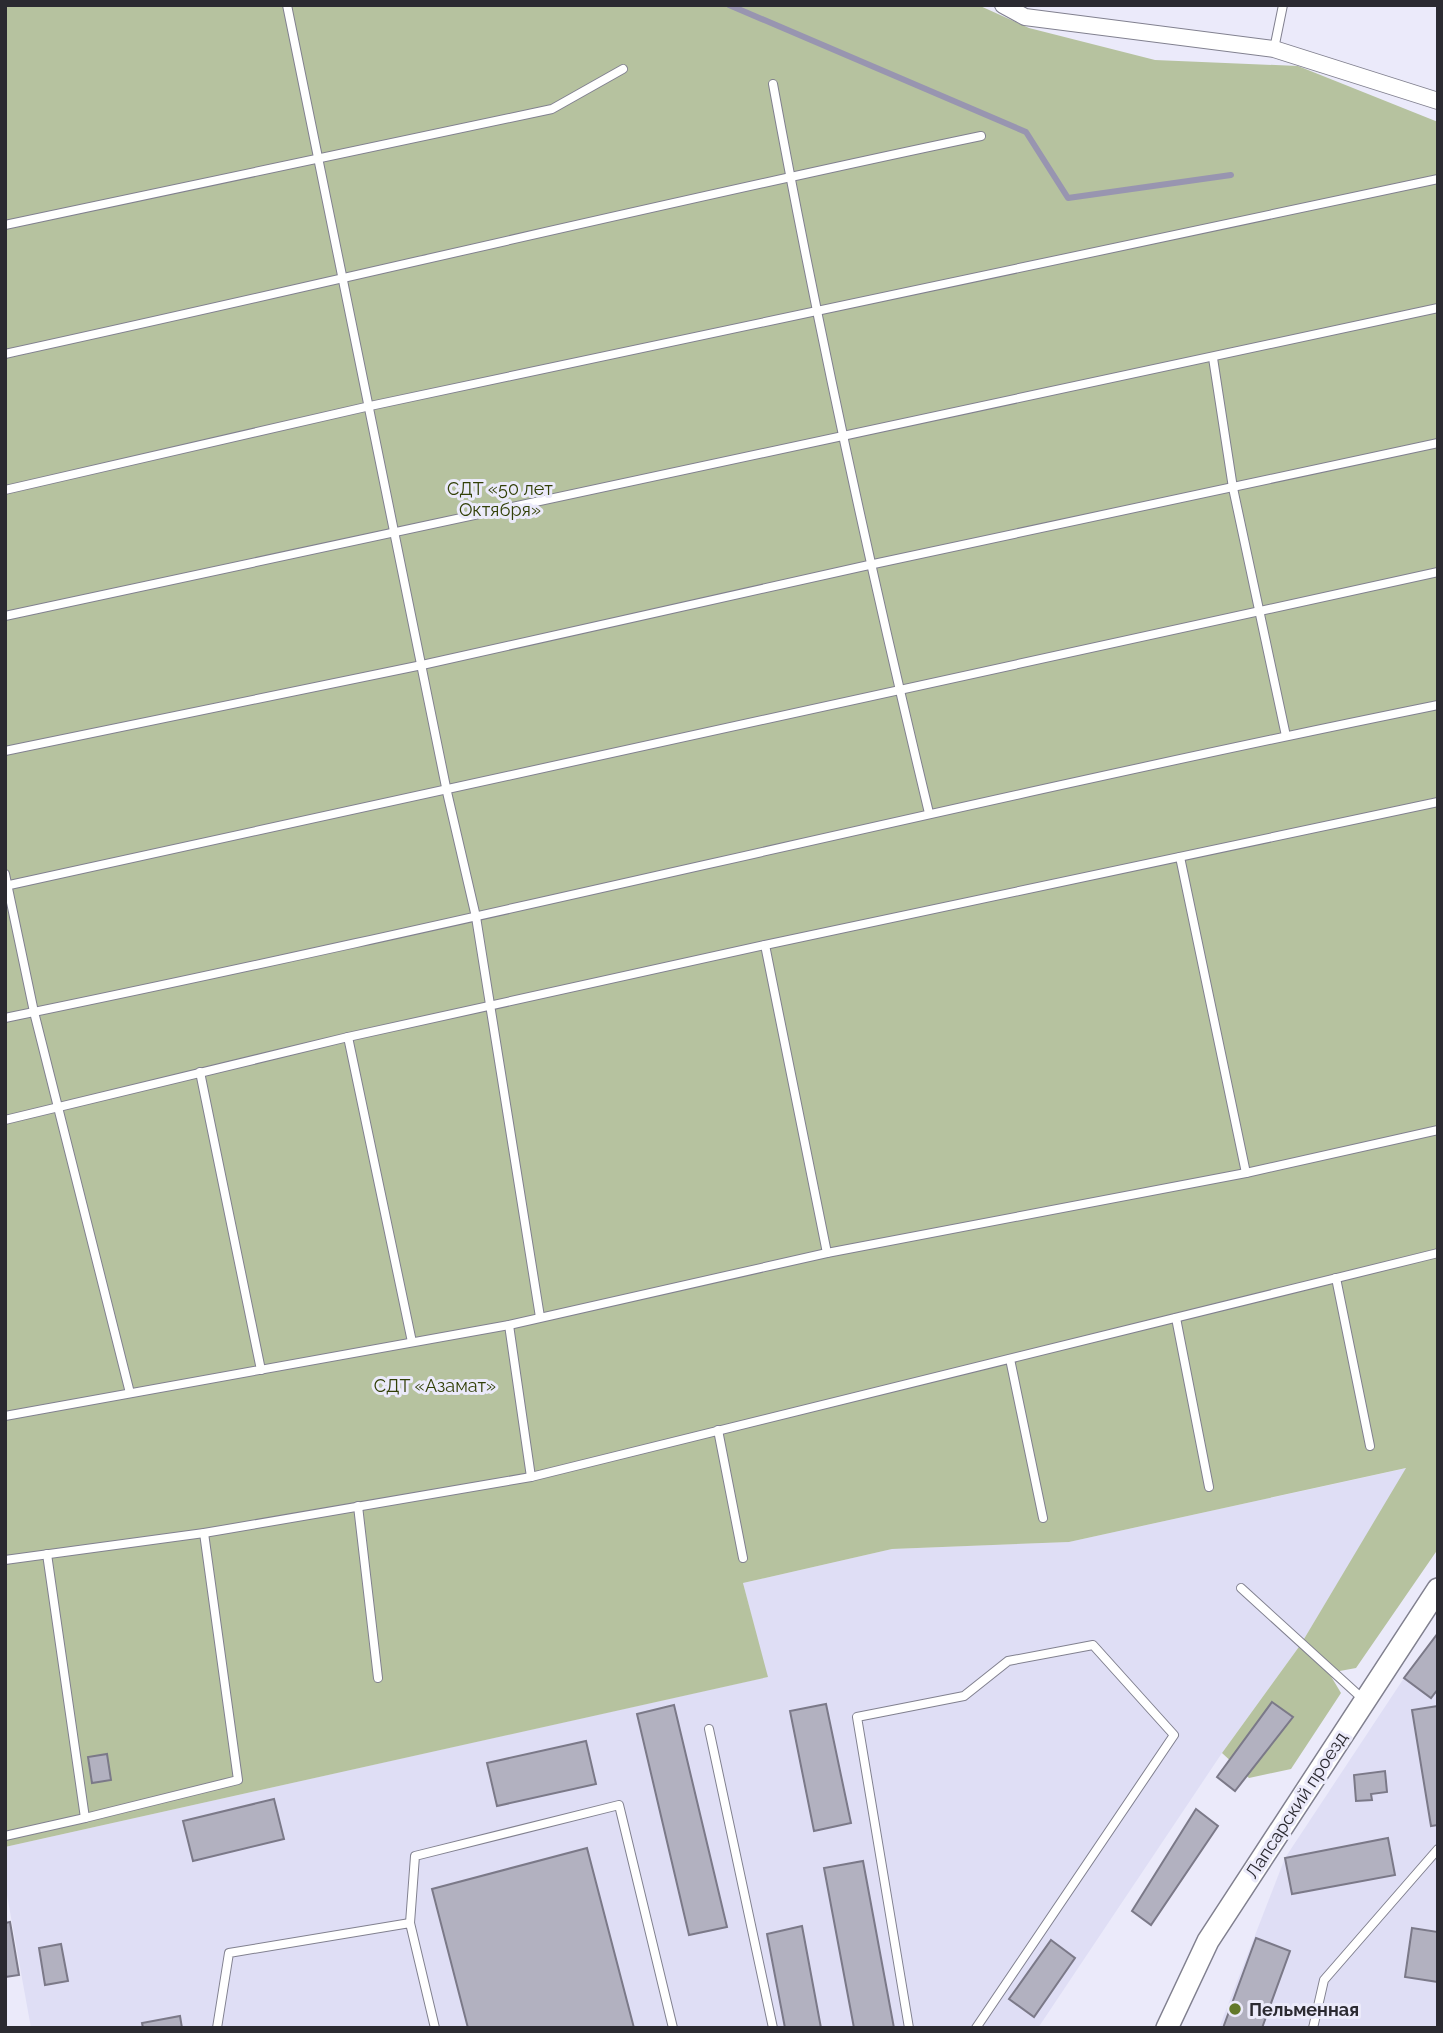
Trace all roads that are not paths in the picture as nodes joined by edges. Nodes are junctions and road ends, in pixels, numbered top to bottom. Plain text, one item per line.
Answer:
1 (287, 5) edge
2 (1003, 5) edge
3 (1283, 5) edge
4 (1274, 49) junction
5 (623, 69) dead end
6 (773, 84) dead end
7 (1438, 101) edge
8 (981, 136) dead end
9 (320, 157) junction
10 (789, 176) junction
11 (1438, 179) edge
12 (5, 225) edge
13 (343, 281) junction
14 (1438, 308) edge
15 (816, 312) junction
16 (5, 354) edge
17 (1213, 358) junction
18 (370, 406) junction
19 (844, 438) junction
20 (1438, 443) edge
21 (1233, 488) junction
22 (5, 490) edge
23 (396, 533) junction
24 (869, 565) junction
25 (1438, 572) edge
26 (1259, 610) junction
27 (5, 616) edge
28 (422, 665) junction
29 (899, 688) junction
30 (1438, 705) edge
31 (1286, 736) junction
32 (5, 751) edge
33 (447, 792) junction
34 (1438, 802) edge
35 (929, 813) junction
36 (1180, 857) junction
37 (5, 874) edge
38 (6, 886) edge
39 (476, 917) junction
40 (765, 945) junction
41 (489, 1006) junction
42 (34, 1012) junction
43 (5, 1018) edge
44 (348, 1037) junction
45 (200, 1072) junction
46 (58, 1105) junction
47 (5, 1120) edge
48 (1438, 1130) edge
49 (1246, 1173) junction
50 (827, 1253) junction
51 (1438, 1253) edge
52 (1336, 1278) junction
53 (540, 1317) junction
54 (1176, 1318) junction
55 (509, 1325) junction
56 (412, 1342) junction
57 (1010, 1359) junction
58 (261, 1370) junction
59 (130, 1393) junction
60 (5, 1416) edge
61 (718, 1430) junction
62 (1370, 1446) dead end
63 (531, 1477) junction
64 (1209, 1487) dead end
65 (358, 1506) junction
66 (1043, 1518) dead end
67 (204, 1533) junction
68 (47, 1554) junction
69 (743, 1558) dead end
70 (5, 1560) edge
71 (1241, 1588) dead end
72 (1438, 1589) edge
73 (378, 1678) dead end
74 (1364, 1700) junction
75 (709, 1729) dead end
76 (85, 1818) junction
77 (5, 1836) edge
78 (1438, 1849) edge
79 (410, 1923) junction
80 (217, 2028) edge
81 (435, 2028) edge
82 (673, 2028) edge
83 (773, 2028) edge
84 (909, 2028) edge
85 (976, 2028) edge
86 (1167, 2028) edge
87 (1313, 2028) edge

1 - 9 lane
2 - 4 street
3 - 4 lane
4 - 7 street
5 - 9 lane
6 - 10 lane
8 - 10 lane
9 - 12 lane
9 - 13 lane
10 - 13 lane
10 - 15 lane
11 - 15 lane
13 - 16 lane
13 - 18 lane
14 - 17 lane
15 - 18 lane
15 - 19 lane
17 - 19 lane
17 - 21 lane
18 - 22 lane
18 - 23 lane
19 - 23 lane
19 - 24 lane
20 - 21 lane
21 - 24 lane
21 - 26 lane
23 - 27 lane
23 - 28 lane
24 - 28 lane
24 - 29 lane
25 - 26 lane
26 - 29 lane
26 - 31 lane
28 - 32 lane
28 - 33 lane
29 - 33 lane
29 - 35 lane
30 - 31 lane
31 - 35 lane
33 - 38 lane
33 - 39 lane
34 - 36 lane
35 - 39 lane
36 - 40 lane
36 - 49 lane
37 - 38 lane
38 - 42 lane
39 - 41 lane
39 - 42 lane
40 - 41 lane
40 - 50 lane
41 - 44 lane
41 - 53 lane
42 - 43 lane
42 - 46 lane
44 - 45 lane
44 - 56 lane
45 - 46 lane
45 - 58 lane
46 - 47 lane
46 - 59 lane
48 - 49 lane
49 - 50 lane
50 - 53 lane
51 - 52 lane
52 - 54 lane
52 - 62 lane
53 - 55 lane
54 - 57 lane
54 - 64 lane
55 - 56 lane
55 - 63 lane
56 - 58 lane
57 - 61 lane
57 - 66 lane
58 - 59 lane
59 - 60 lane
61 - 63 lane
61 - 69 lane
63 - 65 lane
65 - 67 lane
65 - 73 lane
67 - 68 lane
67 - 76 lane
68 - 70 lane
68 - 76 lane
71 - 74 lane
72 - 74 street, Лапсарский проезд
74 - 86 street, Лапсарский проезд
75 - 83 lane
76 - 77 lane
78 - 87 lane
79 - 80 lane
79 - 81 lane
79 - 82 lane
84 - 85 lane

